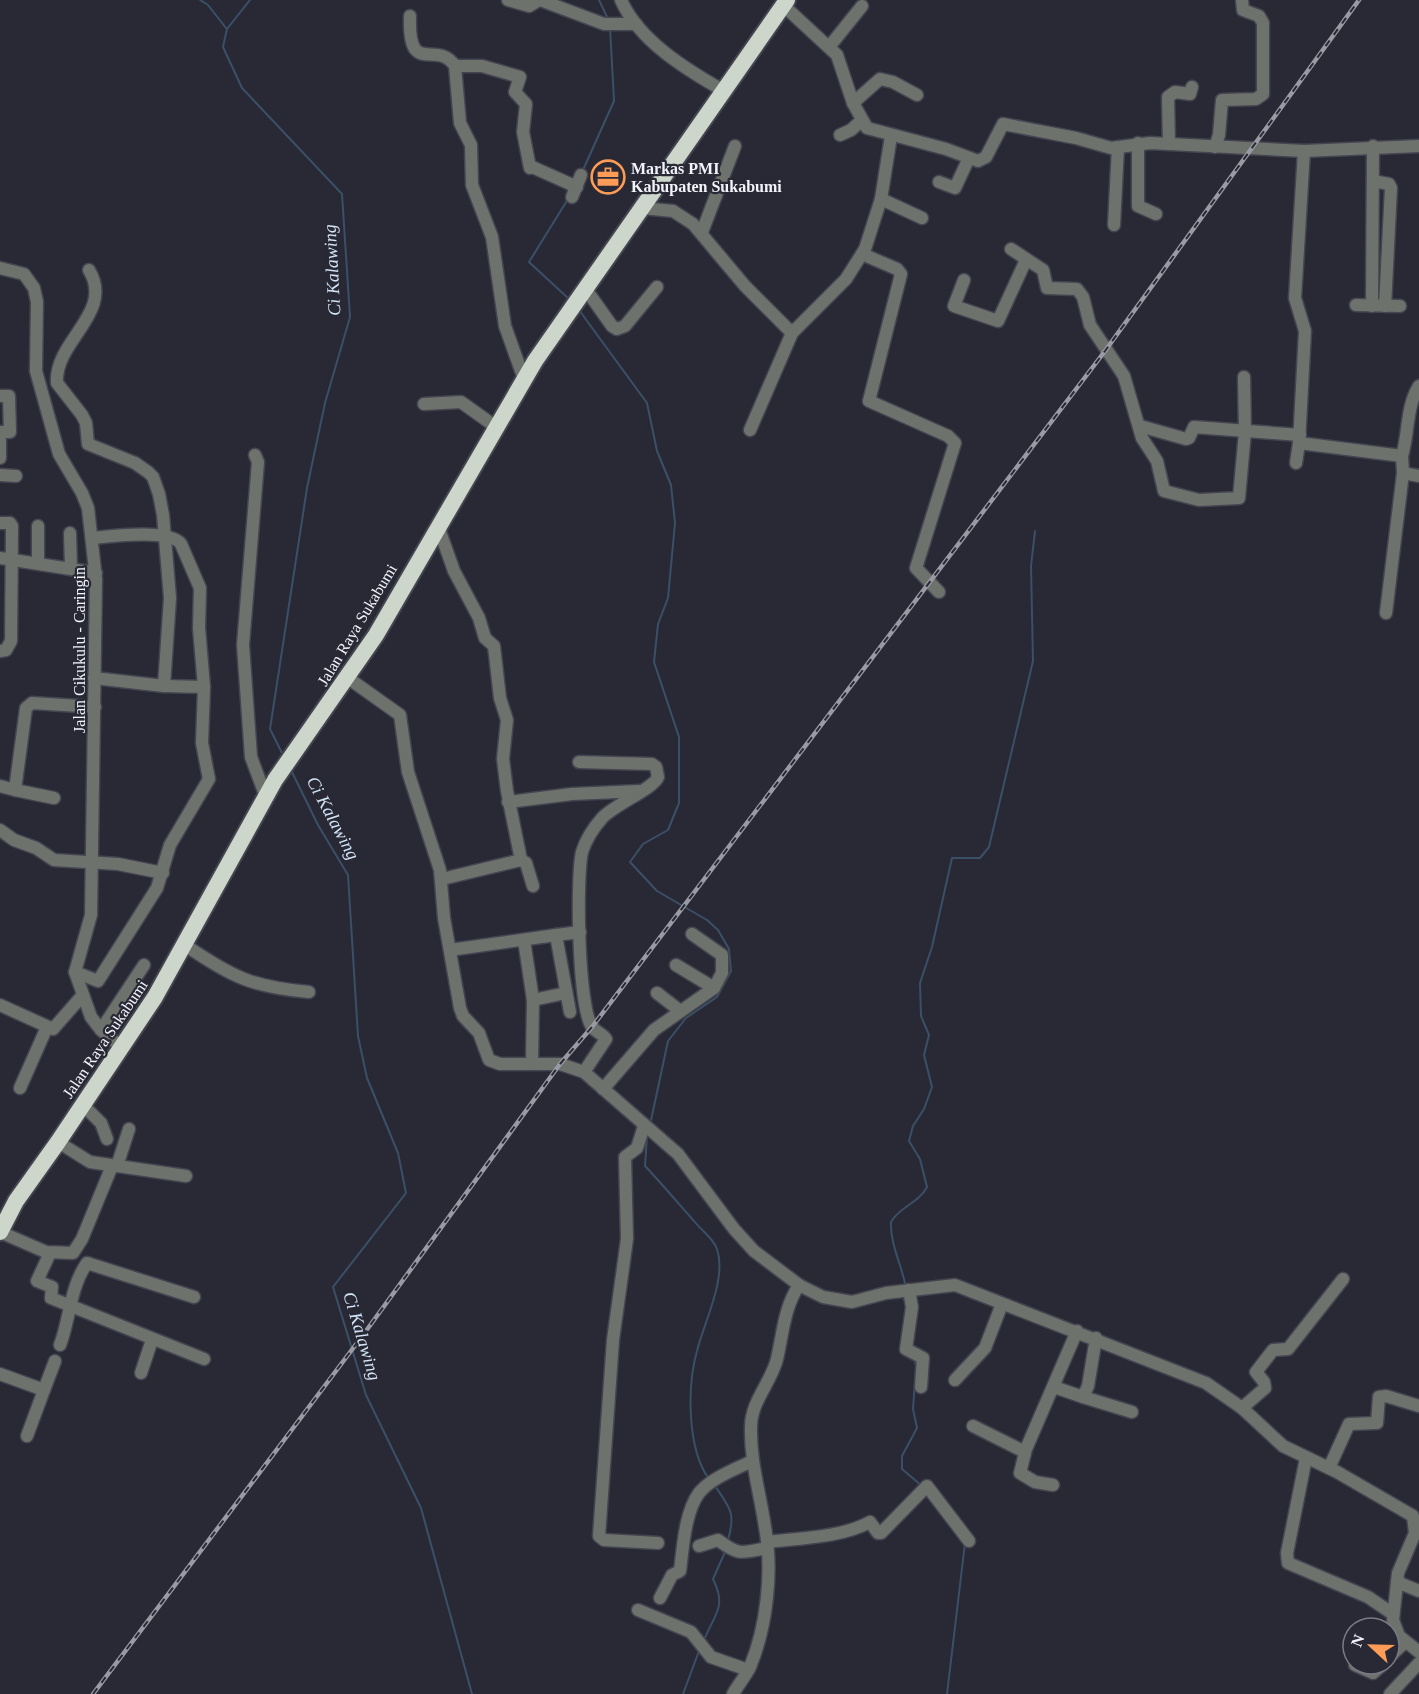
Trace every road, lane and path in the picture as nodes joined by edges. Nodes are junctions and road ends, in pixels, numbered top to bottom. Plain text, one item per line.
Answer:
1 (508, 0) edge
2 (539, 0) edge
3 (621, 0) edge
4 (1242, 0) edge
5 (785, 2) edge
6 (862, 6) dead end
7 (410, 16) dead end
8 (636, 24) junction
9 (829, 47) junction
10 (455, 66) junction
11 (1192, 87) dead end
12 (724, 90) junction
13 (917, 94) dead end
14 (852, 103) junction
15 (861, 121) junction
16 (840, 135) dead end
17 (891, 136) junction
18 (1138, 143) junction
19 (1169, 144) junction
20 (735, 146) dead end
21 (1373, 146) junction
22 (1419, 146) edge
23 (1118, 147) junction
24 (1215, 147) junction
25 (1304, 151) junction
26 (969, 158) junction
27 (1373, 181) junction
28 (939, 182) dead end
29 (577, 186) dead end
30 (880, 199) junction
31 (642, 208) junction
32 (1156, 214) dead end
33 (922, 218) dead end
34 (1114, 225) dead end
35 (702, 232) junction
36 (1011, 249) dead end
37 (862, 254) junction
38 (1026, 260) junction
39 (0, 268) edge
40 (89, 270) dead end
41 (964, 280) dead end
42 (657, 287) dead end
43 (584, 291) junction
44 (1356, 305) dead end
45 (1372, 306) junction
46 (1385, 306) junction
47 (1400, 306) dead end
48 (792, 333) junction
49 (1244, 377) dead end
50 (524, 379) junction
51 (1418, 389) edge
52 (0, 396) edge
53 (424, 404) dead end
54 (1140, 426) junction
55 (496, 428) junction
56 (750, 430) dead end
57 (1245, 432) junction
58 (3, 438) edge
59 (1300, 439) junction
60 (255, 455) dead end
61 (1402, 456) junction
62 (0, 458) edge
63 (1296, 463) dead end
64 (1403, 473) junction
65 (0, 475) edge
66 (16, 476) dead end
67 (1419, 476) edge
68 (0, 515) edge
69 (5, 523) edge
70 (38, 526) dead end
71 (438, 526) junction
72 (70, 533) dead end
73 (165, 535) junction
74 (93, 538) junction
75 (0, 558) edge
76 (14, 558) junction
77 (38, 562) junction
78 (71, 568) junction
79 (96, 573) junction
80 (0, 589) edge
81 (13, 589) junction
82 (939, 592) dead end
83 (1386, 613) dead end
84 (6, 618) edge
85 (0, 651) edge
86 (94, 678) junction
87 (348, 678) junction
88 (164, 686) junction
89 (204, 687) junction
90 (95, 707) junction
91 (579, 762) dead end
92 (0, 786) edge
93 (15, 790) junction
94 (639, 791) junction
95 (266, 797) junction
96 (54, 798) dead end
97 (508, 802) junction
98 (0, 830) edge
99 (521, 861) junction
100 (92, 863) junction
101 (163, 873) junction
102 (442, 879) junction
103 (533, 886) dead end
104 (580, 932) junction
105 (692, 934) dead end
106 (555, 936) junction
107 (524, 940) junction
108 (185, 945) junction
109 (450, 950) junction
110 (144, 965) dead end
111 (676, 965) dead end
112 (75, 972) junction
113 (714, 988) junction
114 (309, 992) dead end
115 (566, 993) junction
116 (657, 993) dead end
117 (82, 996) junction
118 (533, 1000) junction
119 (0, 1005) edge
120 (679, 1010) junction
121 (570, 1012) dead end
122 (47, 1027) junction
123 (101, 1030) junction
124 (121, 1047) junction
125 (532, 1063) junction
126 (584, 1072) junction
127 (20, 1088) dead end
128 (603, 1089) junction
129 (83, 1105) junction
130 (644, 1126) junction
131 (129, 1129) dead end
132 (107, 1140) dead end
133 (58, 1142) junction
134 (114, 1166) junction
135 (186, 1176) dead end
136 (0, 1232) edge
137 (50, 1253) junction
138 (1343, 1279) dead end
139 (799, 1285) junction
140 (907, 1290) junction
141 (194, 1297) dead end
142 (1002, 1304) junction
143 (69, 1306) junction
144 (1077, 1331) junction
145 (1096, 1338) junction
146 (152, 1340) junction
147 (60, 1346) dead end
148 (204, 1359) dead end
149 (55, 1361) dead end
150 (141, 1373) dead end
151 (0, 1374) edge
152 (955, 1380) dead end
153 (1054, 1387) junction
154 (921, 1388) dead end
155 (44, 1390) junction
156 (1083, 1398) junction
157 (1419, 1406) edge
158 (1242, 1408) junction
159 (1132, 1412) dead end
160 (973, 1426) dead end
161 (27, 1436) dead end
162 (1025, 1452) junction
163 (1306, 1458) junction
164 (752, 1461) junction
165 (1329, 1468) junction
166 (1053, 1485) dead end
167 (1417, 1521) edge
168 (969, 1541) dead end
169 (658, 1543) dead end
170 (767, 1545) junction
171 (699, 1546) dead end
172 (1397, 1582) junction
173 (1419, 1591) edge
174 (660, 1598) dead end
175 (638, 1610) dead end
176 (1393, 1614) junction
177 (1405, 1642) junction
178 (1401, 1646) edge
179 (1419, 1652) edge
180 (1419, 1663) edge
181 (748, 1670) junction
182 (733, 1694) edge
183 (1390, 1694) edge

1 - 2 street
2 - 8 street
3 - 8 street
4 - 24 street
5 - 9 street
5 - 12 highway, Jalan Raya Sukabumi
6 - 9 street
7 - 10 street
8 - 12 street
9 - 14 street
10 - 29 street
10 - 50 street
11 - 19 street
12 - 31 highway, Jalan Raya Sukabumi
13 - 14 street
14 - 15 street
15 - 16 street
15 - 17 street
17 - 26 street
17 - 30 street
18 - 19 street
18 - 23 street
18 - 32 street
19 - 24 street
20 - 35 street
21 - 22 street
21 - 25 street
21 - 27 street
23 - 26 street
23 - 34 street
24 - 25 street
25 - 59 street
26 - 28 street
27 - 45 street
27 - 46 street
30 - 33 street
30 - 37 street
31 - 35 street
31 - 43 highway, Jalan Raya Sukabumi
35 - 48 street
36 - 38 street
37 - 48 street
37 - 82 street
38 - 41 street
38 - 54 street
39 - 74 street, Jalan Cikukulu - Caringin
40 - 73 street
42 - 43 street
43 - 50 highway, Jalan Raya Sukabumi
44 - 45 street
45 - 46 street
46 - 47 street
48 - 56 street
49 - 57 street
50 - 55 highway, Jalan Raya Sukabumi
51 - 61 street
52 - 58 street
53 - 55 street
54 - 57 street
54 - 57 street
55 - 71 highway, Jalan Raya Sukabumi
57 - 59 street
58 - 62 street
59 - 61 street
59 - 63 street
60 - 95 street
61 - 64 street
64 - 67 street
64 - 83 street
65 - 66 street
68 - 69 street
69 - 76 street
70 - 77 street
71 - 87 highway, Jalan Raya Sukabumi
71 - 97 street
72 - 78 street
73 - 74 street
73 - 88 street
73 - 89 street
74 - 79 street, Jalan Cikukulu - Caringin
75 - 76 street
76 - 77 street
76 - 81 street
77 - 78 street
78 - 79 street
79 - 86 street, Jalan Cikukulu - Caringin
80 - 81 street
81 - 84 street
84 - 85 street
86 - 88 street
86 - 90 street, Jalan Cikukulu - Caringin
87 - 95 highway, Jalan Raya Sukabumi
87 - 102 street
88 - 89 street
89 - 101 street
90 - 93 street
90 - 100 street, Jalan Cikukulu - Caringin
91 - 94 street
92 - 93 street
93 - 96 street
94 - 97 street
94 - 104 street
95 - 108 highway, Jalan Raya Sukabumi
97 - 99 street
98 - 100 street
99 - 102 street
99 - 103 street
100 - 101 street
100 - 112 street, Jalan Cikukulu - Caringin
101 - 112 street
102 - 109 street
104 - 106 street
104 - 126 street
105 - 113 street
106 - 107 street
106 - 115 street
107 - 109 street
107 - 118 street
108 - 114 street
108 - 124 highway, Jalan Raya Sukabumi
109 - 125 street
110 - 123 street
111 - 113 street
112 - 117 street
113 - 120 street
115 - 118 street
115 - 121 street
116 - 120 street
117 - 122 street
117 - 123 street
118 - 125 street
119 - 122 street
120 - 128 street
122 - 127 street
123 - 124 street
124 - 129 highway, Jalan Raya Sukabumi
125 - 126 street
126 - 128 street
128 - 130 street
129 - 132 street
129 - 133 highway, Jalan Raya Sukabumi
130 - 139 street
130 - 169 street
131 - 134 street
133 - 134 street
133 - 136 highway, Jalan Raya Sukabumi
134 - 135 street
134 - 137 street
136 - 137 street
137 - 143 street
138 - 158 street
139 - 140 street
139 - 164 street
140 - 142 street
140 - 154 street
141 - 143 street
142 - 144 street
142 - 152 street
143 - 146 street
143 - 147 street
144 - 145 street
144 - 153 street
145 - 156 street
145 - 158 street
146 - 148 street
146 - 150 street
149 - 155 street
151 - 155 street
153 - 156 street
153 - 162 street
155 - 161 street
156 - 159 street
157 - 165 street
158 - 163 street
160 - 162 street
162 - 166 street
163 - 165 street
163 - 176 street
164 - 170 street
164 - 174 street
165 - 167 street
167 - 172 street
168 - 170 street
170 - 171 street
170 - 181 street
172 - 173 street
172 - 176 street
175 - 181 street
176 - 177 street
177 - 178 street
177 - 179 street
180 - 183 street
181 - 182 street

